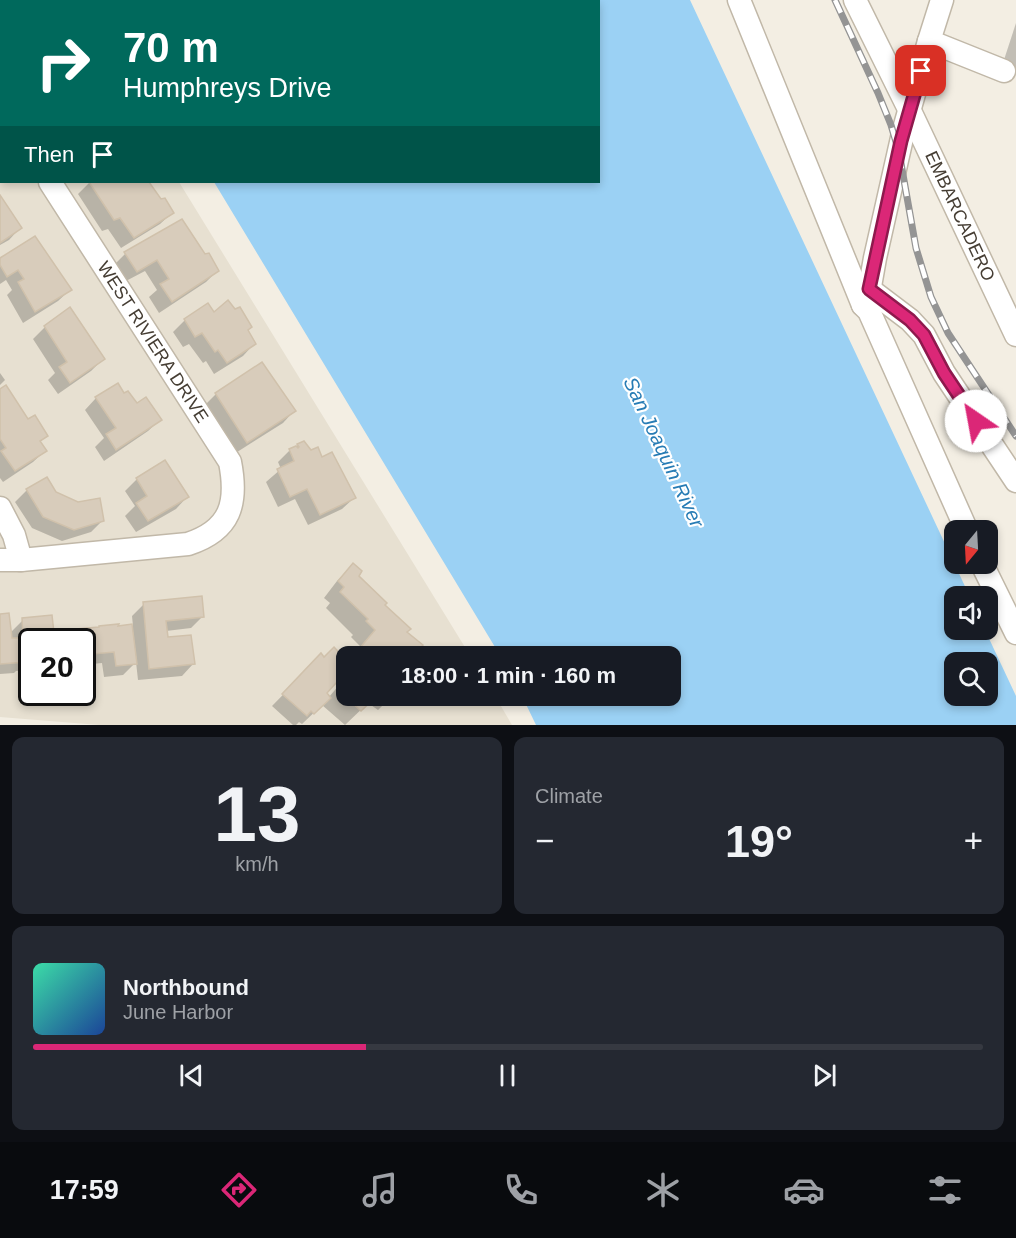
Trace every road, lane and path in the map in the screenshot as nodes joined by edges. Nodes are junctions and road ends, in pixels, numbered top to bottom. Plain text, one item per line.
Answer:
1 (739, 0) edge
2 (855, 0) edge
3 (942, 0) edge
4 (929, 41) junction
5 (1004, 71) dead end
6 (910, 111) junction
7 (51, 183) edge
8 (866, 297) junction
9 (1016, 334) edge
10 (1016, 481) edge
11 (0, 508) edge
12 (962, 520) edge
13 (10, 560) edge
14 (987, 574) edge
15 (1016, 633) edge

1 - 8 street
2 - 6 street, EMBARCADERO
3 - 4 street
4 - 5 street
4 - 6 street
6 - 8 street
6 - 9 street, EMBARCADERO
7 - 13 street, WEST RIVIERA DRIVE
8 - 10 street
8 - 12 street
11 - 13 street
14 - 15 street

